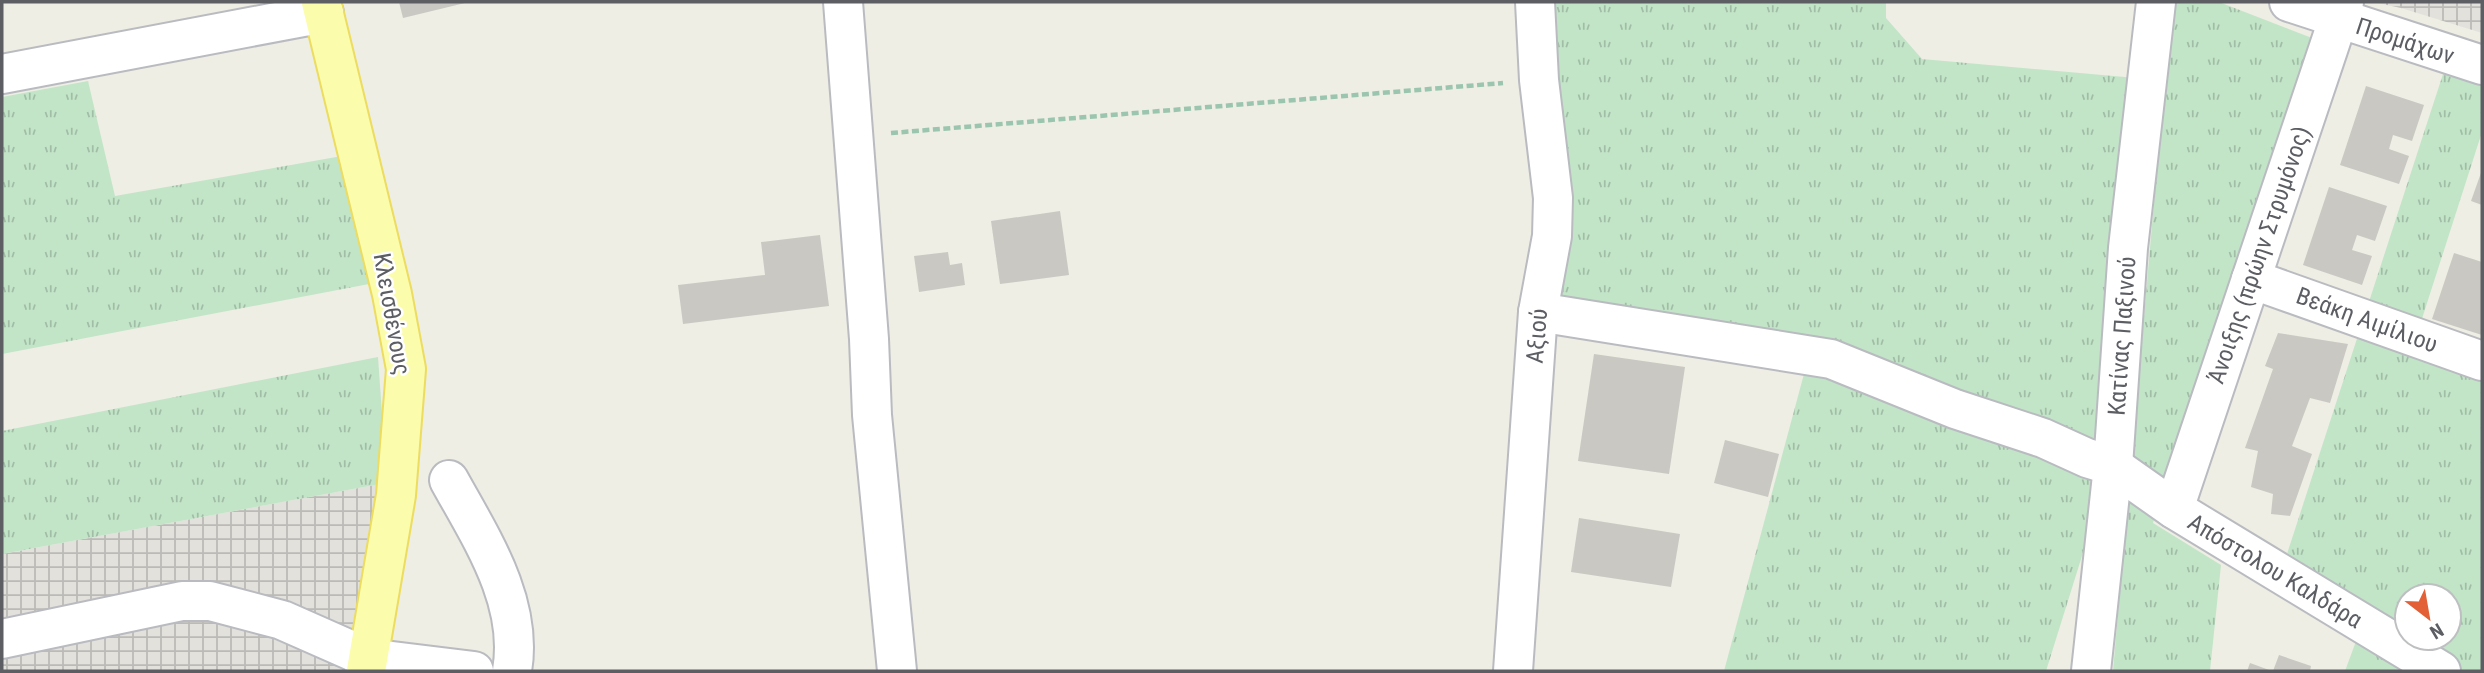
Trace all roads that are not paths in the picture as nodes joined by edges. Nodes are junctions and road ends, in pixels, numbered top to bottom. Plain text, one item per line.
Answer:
1 (843, 2) edge
2 (1535, 2) edge
3 (2156, 2) edge
4 (2289, 2) edge
5 (323, 8) edge
6 (2341, 10) edge
7 (2482, 65) edge
8 (2, 74) edge
9 (2251, 279) junction
10 (1538, 312) junction
11 (2482, 361) edge
12 (2113, 466) junction
13 (449, 480) dead end
14 (2174, 509) junction
15 (2, 639) edge
16 (367, 665) edge
17 (474, 671) edge
18 (512, 671) edge
19 (897, 671) edge
20 (1513, 671) edge
21 (2091, 671) edge
22 (2441, 671) edge

1 - 19 street
2 - 10 street, Αξιού
3 - 12 street, Κατίνας Παξινού
4 - 6 street, Προμάχων
5 - 8 street
5 - 16 main road, Κλεισθένους
6 - 7 street, Προμάχων
6 - 9 street, Άνοιξης (πρώην Στρυμόνος)
9 - 11 street, Βεάκη Αιμίλιου
9 - 14 street, Άνοιξης (πρώην Στρυμόνος)
10 - 12 street, Απόστολου Καλδάρα
10 - 20 street, Αξιού
12 - 14 street, Απόστολου Καλδάρα
12 - 21 street, Κατίνας Παξινού
13 - 18 street
14 - 22 street, Απόστολου Καλδάρα
15 - 16 street
16 - 17 street

